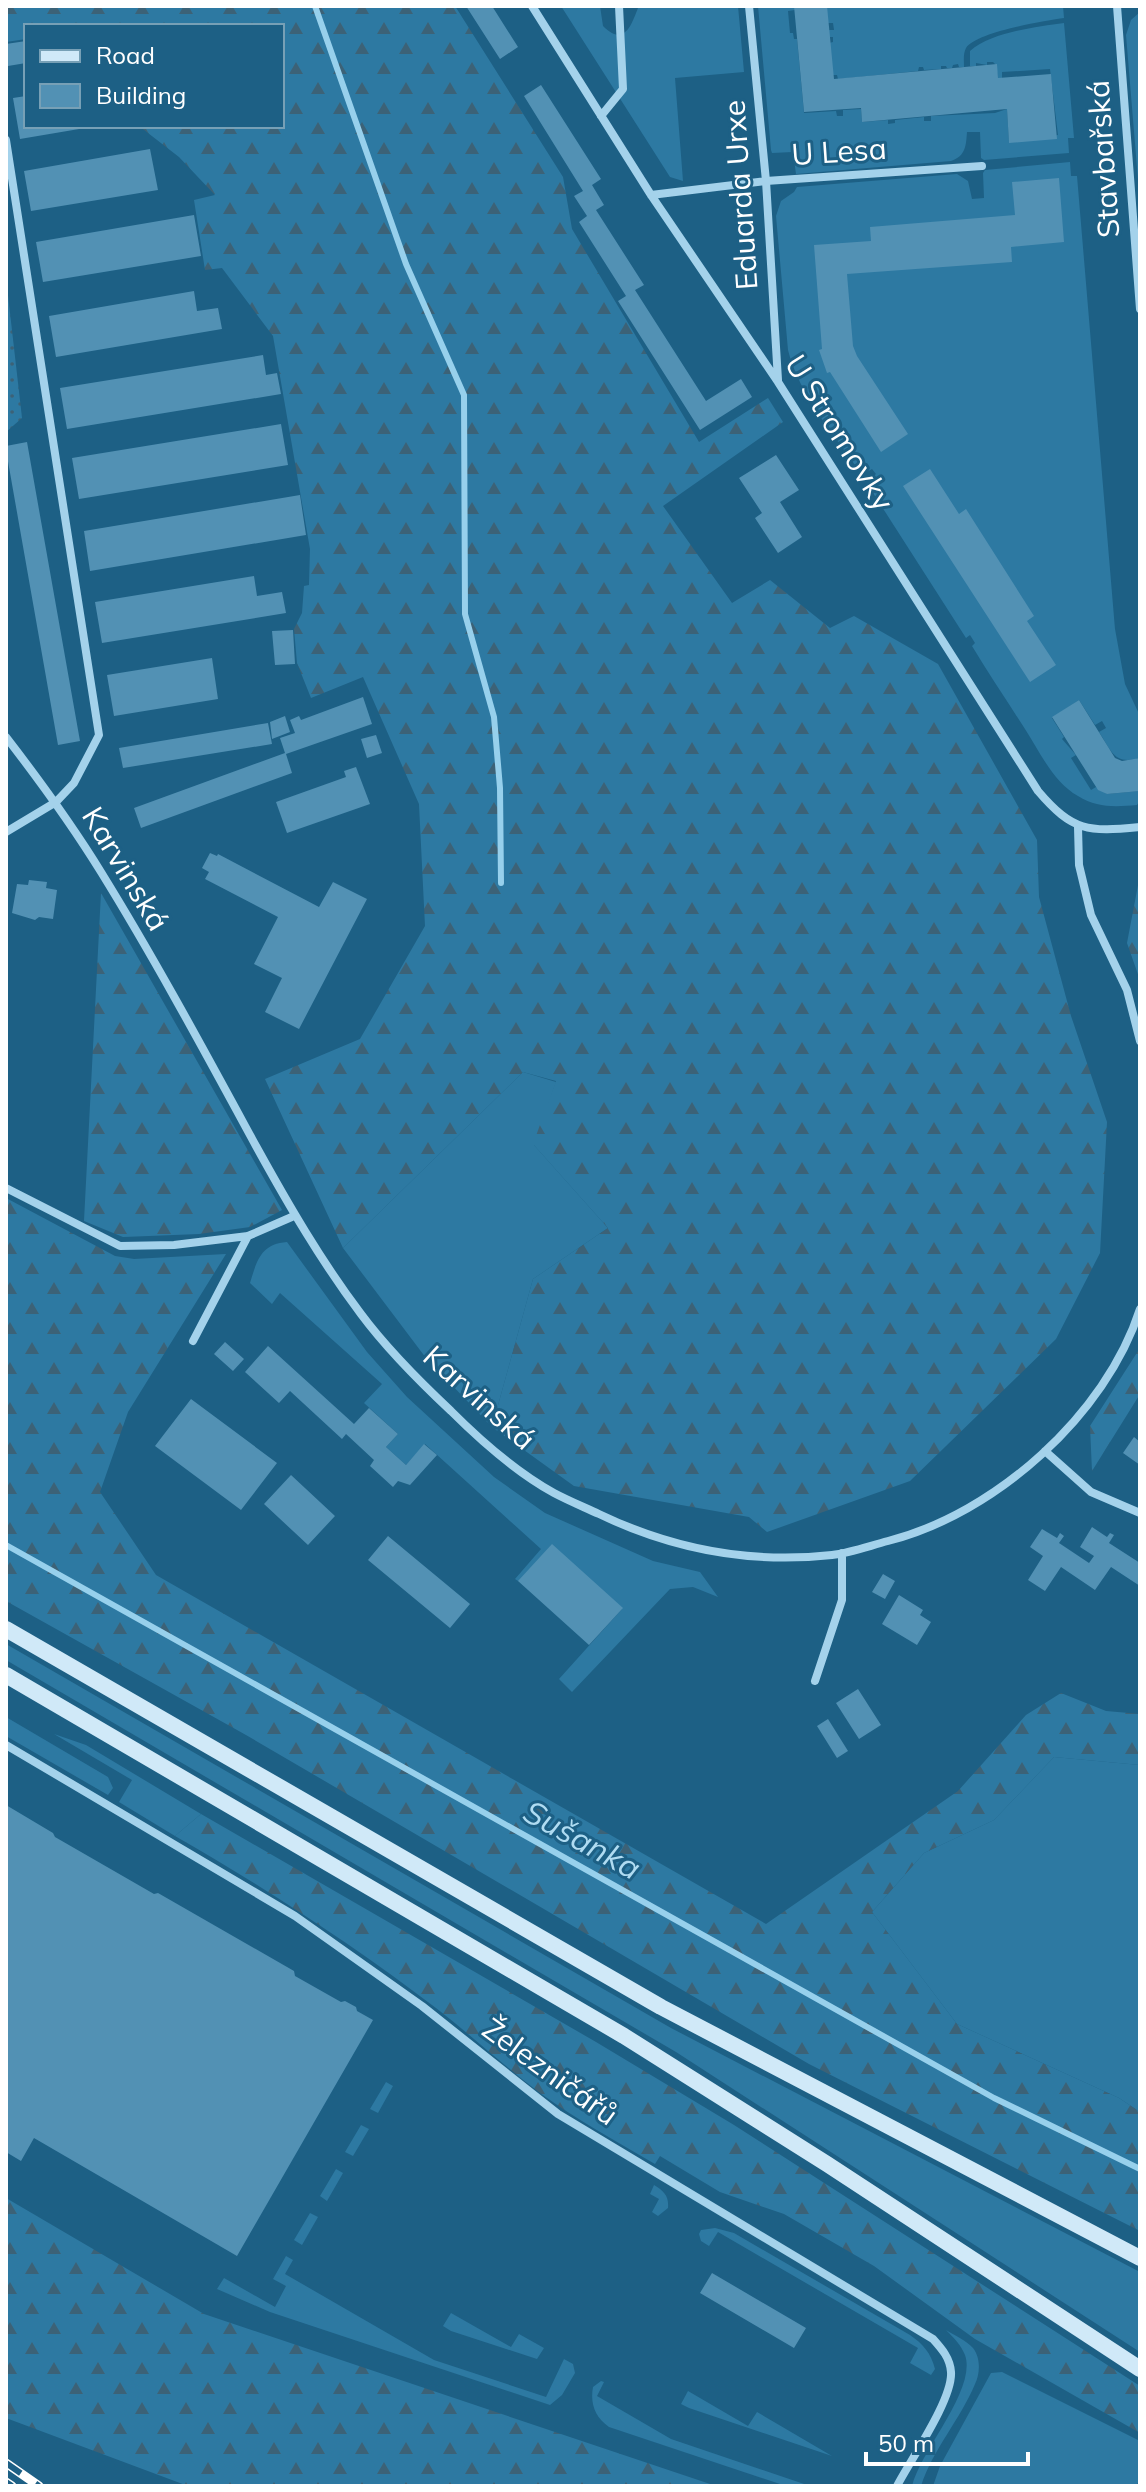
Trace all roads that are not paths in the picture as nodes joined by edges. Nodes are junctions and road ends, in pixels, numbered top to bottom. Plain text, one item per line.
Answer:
1 (532, 6) edge
2 (619, 6) edge
3 (749, 6) edge
4 (1117, 6) edge
5 (601, 116) junction
6 (6, 140) edge
7 (982, 166) dead end
8 (766, 181) junction
9 (651, 195) junction
10 (1140, 298) edge
11 (1140, 309) edge
12 (778, 382) junction
13 (6, 737) edge
14 (56, 802) junction
15 (1078, 827) junction
16 (1140, 827) edge
17 (6, 832) edge
18 (1140, 1041) edge
19 (6, 1188) edge
20 (294, 1216) junction
21 (248, 1236) junction
22 (1140, 1309) edge
23 (193, 1341) dead end
24 (1045, 1451) junction
25 (1138, 1512) edge
26 (842, 1553) junction
27 (6, 1629) edge
28 (6, 1675) edge
29 (815, 1681) dead end
30 (10, 1748) edge
31 (1140, 2258) edge
32 (1140, 2369) edge
33 (897, 2486) edge

1 - 5 street, U Stromovky
2 - 5 street
3 - 8 street, Eduarda Urxe
4 - 10 street, Stavbařská
5 - 9 street, U Stromovky
6 - 14 street
7 - 8 street, U Lesa
8 - 9 street, U Lesa
8 - 12 street, Eduarda Urxe
9 - 12 street, U Stromovky
10 - 11 street, Stavbařská
12 - 15 street, U Stromovky
13 - 14 street, Karvinská
14 - 17 street
14 - 20 street, Karvinská
15 - 16 street
15 - 18 street
19 - 21 street
20 - 21 street
20 - 26 street, Karvinská
21 - 23 street
22 - 24 street, Karvinská
24 - 25 street
24 - 26 street, Karvinská
26 - 29 street
27 - 31 main road
28 - 32 main road
30 - 33 street, Železničářů

